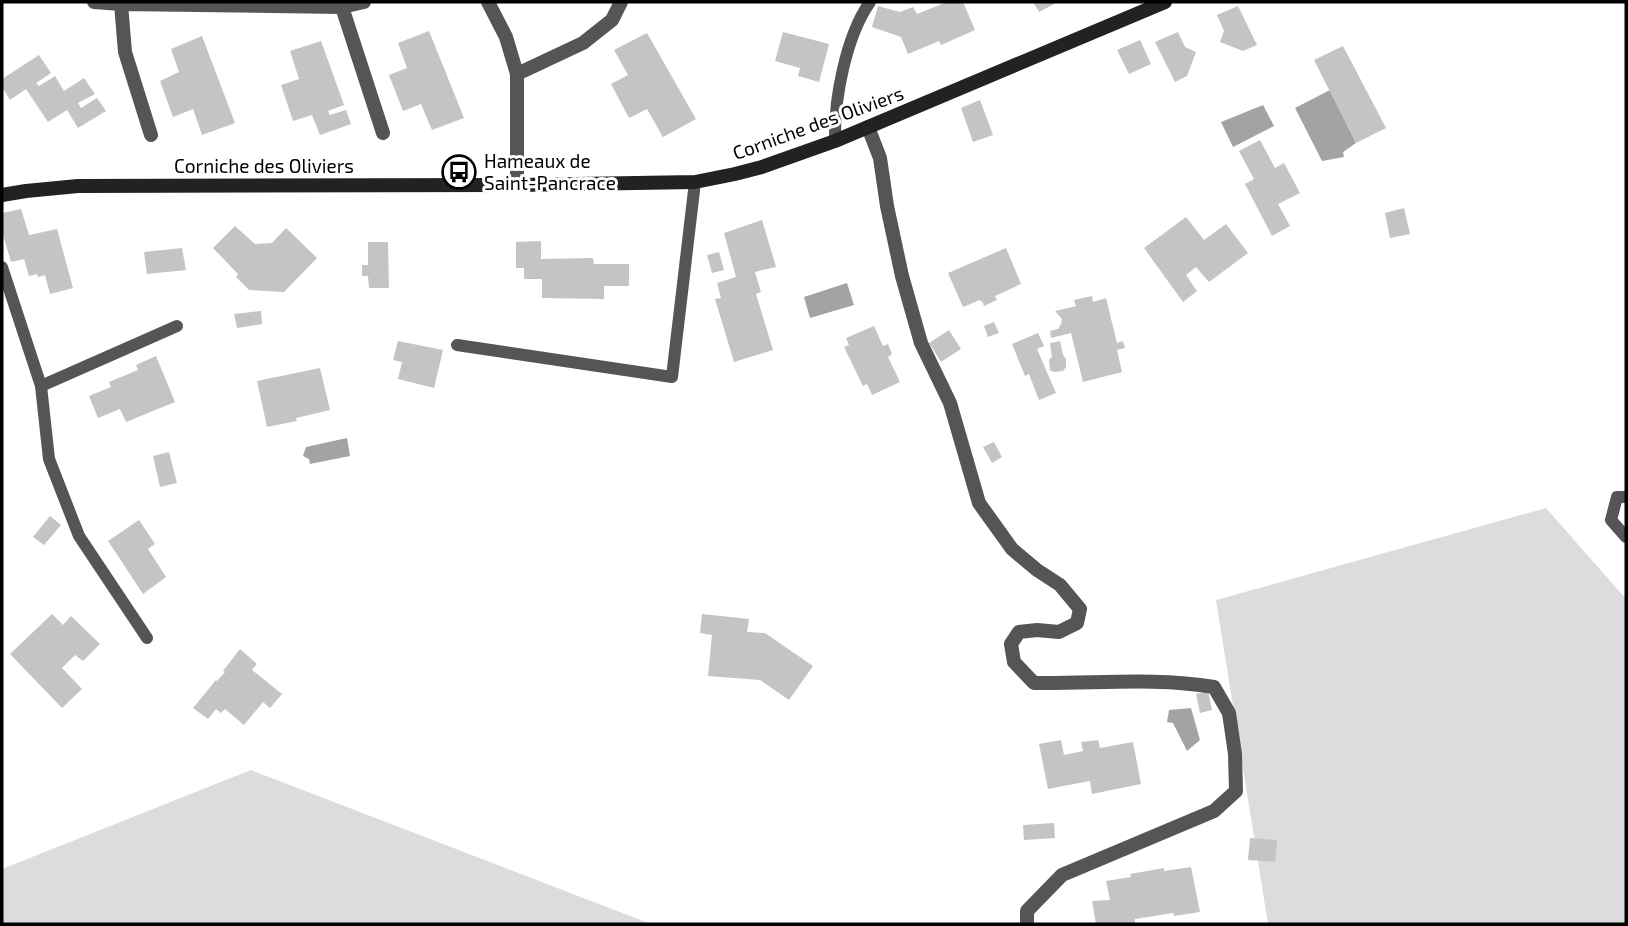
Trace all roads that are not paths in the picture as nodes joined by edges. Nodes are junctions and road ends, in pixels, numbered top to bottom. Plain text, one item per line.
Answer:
1 (94, 2) edge
2 (364, 2) edge
3 (488, 2) edge
4 (621, 2) edge
5 (870, 2) edge
6 (1165, 2) edge
7 (121, 4) junction
8 (342, 7) junction
9 (517, 74) junction
10 (868, 127) junction
11 (383, 133) dead end
12 (151, 135) dead end
13 (835, 141) junction
14 (695, 182) junction
15 (517, 185) junction
16 (2, 195) edge
17 (2, 267) edge
18 (177, 326) dead end
19 (457, 345) dead end
20 (41, 386) junction
21 (1626, 497) edge
22 (1626, 537) edge
23 (147, 638) dead end
24 (1027, 924) edge

1 - 7 street
2 - 8 street
3 - 9 street
4 - 9 street
5 - 13 lane
6 - 10 street, Corniche des Oliviers
7 - 8 street
7 - 12 street
8 - 11 street
9 - 15 street
10 - 13 street, Corniche des Oliviers
10 - 24 street
13 - 14 street, Corniche des Oliviers
14 - 15 street, Corniche des Oliviers
14 - 19 lane
15 - 16 street, Corniche des Oliviers
17 - 20 lane
18 - 20 lane
20 - 23 lane
21 - 22 lane

